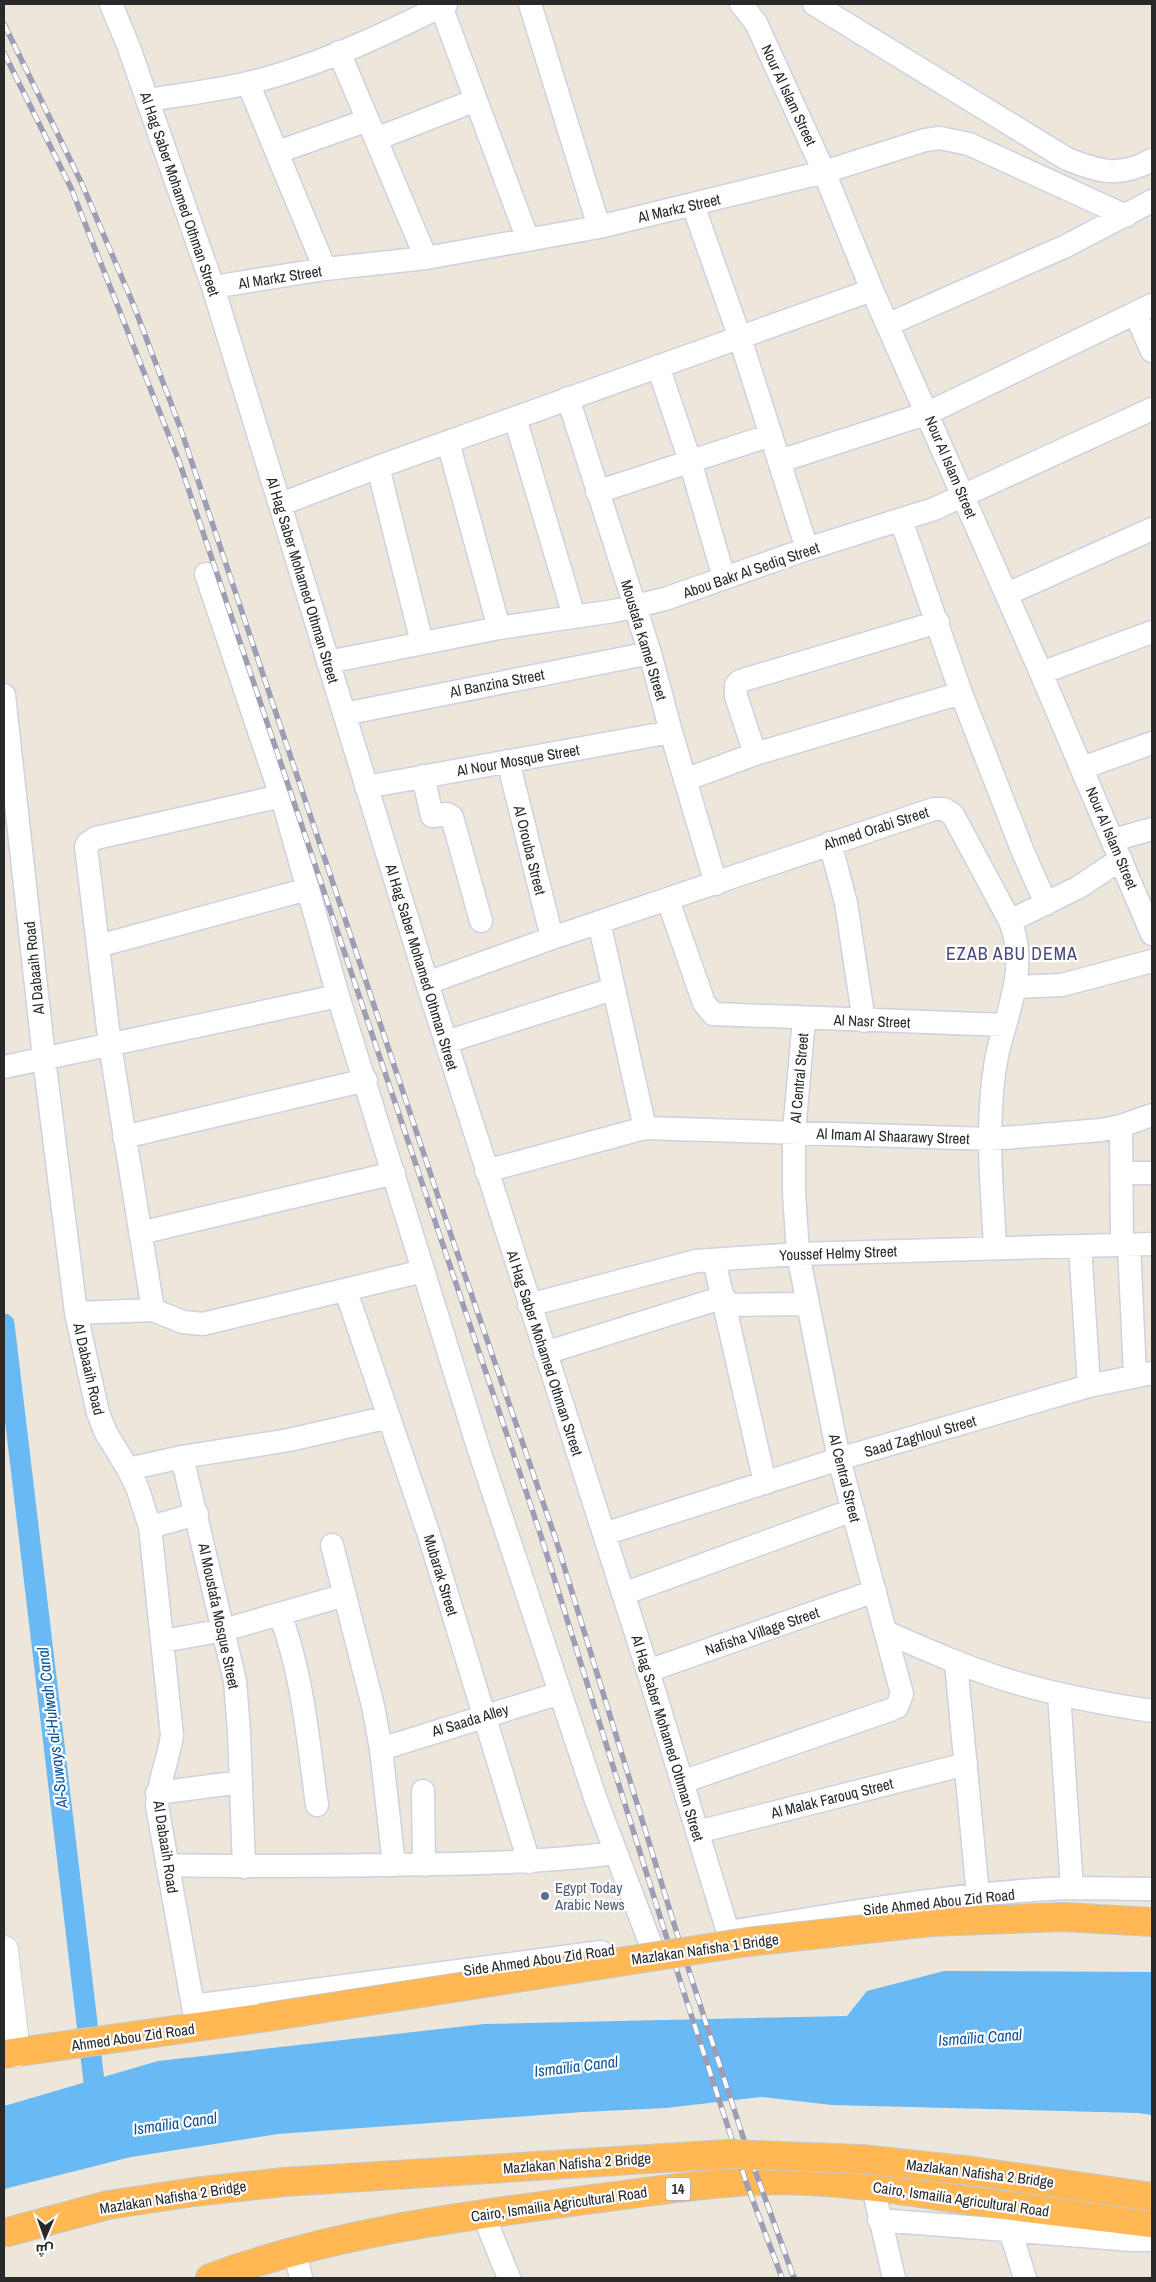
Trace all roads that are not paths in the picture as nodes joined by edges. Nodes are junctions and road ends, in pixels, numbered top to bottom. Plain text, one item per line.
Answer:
1 (111, 4) edge
2 (530, 4) edge
3 (741, 4) edge
4 (814, 4) edge
5 (444, 5) edge
6 (339, 52) junction
7 (248, 83) junction
8 (147, 100) junction
9 (476, 100) junction
10 (372, 129) junction
11 (278, 152) junction
12 (1152, 160) edge
13 (824, 172) junction
14 (1152, 201) edge
15 (693, 205) junction
16 (1126, 216) junction
17 (599, 227) junction
18 (528, 240) junction
19 (426, 258) junction
20 (325, 269) junction
21 (214, 287) junction
22 (872, 290) junction
23 (1144, 310) edge
24 (889, 324) junction
25 (740, 338) junction
26 (1152, 351) edge
27 (658, 366) junction
28 (568, 398) junction
29 (1152, 409) edge
30 (928, 414) junction
31 (515, 418) junction
32 (771, 435) junction
33 (448, 442) junction
34 (690, 461) junction
35 (780, 461) junction
36 (378, 467) junction
37 (597, 492) junction
38 (964, 497) junction
39 (281, 504) junction
40 (901, 520) junction
41 (1152, 529) edge
42 (807, 549) junction
43 (206, 574) dead end
44 (724, 578) junction
45 (1006, 594) junction
46 (635, 607) junction
47 (574, 616) junction
48 (938, 622) junction
49 (499, 628) junction
50 (1152, 632) edge
51 (422, 643) junction
52 (650, 653) junction
53 (328, 662) junction
54 (1042, 673) junction
55 (961, 693) junction
56 (4, 695) edge
57 (344, 714) junction
58 (671, 732) junction
59 (1152, 743) edge
60 (755, 754) junction
61 (508, 762) junction
62 (1082, 768) junction
63 (423, 776) junction
64 (685, 780) junction
65 (366, 786) junction
66 (281, 796) junction
67 (1152, 829) edge
68 (830, 843) junction
69 (1117, 850) junction
70 (716, 884) junction
71 (308, 889) junction
72 (668, 900) junction
73 (1046, 904) junction
74 (481, 921) dead end
75 (1010, 921) junction
76 (599, 922) junction
77 (1152, 934) edge
78 (552, 938) junction
79 (98, 946) junction
80 (1152, 961) edge
81 (427, 983) junction
82 (1015, 987) junction
83 (612, 989) junction
84 (338, 996) junction
85 (804, 1018) junction
86 (864, 1021) junction
87 (1005, 1025) junction
88 (446, 1042) junction
89 (110, 1045) junction
90 (44, 1058) junction
91 (4, 1067) edge
92 (366, 1080) junction
93 (1152, 1115) edge
94 (1121, 1126) junction
95 (645, 1128) junction
96 (794, 1132) junction
97 (124, 1137) junction
98 (991, 1139) junction
99 (486, 1171) junction
100 (394, 1173) junction
101 (1121, 1173) junction
102 (1152, 1173) edge
103 (140, 1233) junction
104 (1152, 1244) edge
105 (1126, 1245) junction
106 (1080, 1246) junction
107 (995, 1248) junction
108 (798, 1254) junction
109 (714, 1260) junction
110 (423, 1271) junction
111 (346, 1290) junction
112 (725, 1301) junction
113 (808, 1304) junction
114 (530, 1305) junction
115 (154, 1310) junction
116 (76, 1312) junction
117 (545, 1353) junction
118 (1144, 1374) edge
119 (1089, 1386) junction
120 (389, 1417) junction
121 (182, 1457) junction
122 (839, 1459) junction
123 (128, 1469) junction
124 (765, 1483) junction
125 (853, 1510) junction
126 (197, 1514) junction
127 (150, 1527) junction
128 (604, 1534) junction
129 (332, 1545) dead end
130 (875, 1591) junction
131 (624, 1594) junction
132 (345, 1595) junction
133 (280, 1614) junction
134 (224, 1630) junction
135 (886, 1632) junction
136 (163, 1641) junction
137 (956, 1663) junction
138 (648, 1671) junction
139 (560, 1693) junction
140 (1059, 1694) junction
141 (1152, 1711) edge
142 (484, 1715) junction
143 (381, 1749) junction
144 (966, 1764) junction
145 (241, 1782) junction
146 (682, 1782) junction
147 (423, 1791) dead end
148 (158, 1793) junction
149 (316, 1806) dead end
150 (698, 1832) junction
151 (616, 1853) junction
152 (529, 1862) junction
153 (167, 1865) junction
154 (394, 1865) junction
155 (424, 1865) junction
156 (244, 1867) junction
157 (1072, 1888) junction
158 (1152, 1889) edge
159 (978, 1896) junction
160 (1152, 1922) edge
161 (728, 1932) junction
162 (651, 1945) junction
163 (4, 1950) edge
164 (195, 2017) junction
165 (261, 2018) joint
166 (20, 2052) edge
167 (873, 2187) junction
168 (1152, 2197) edge
169 (483, 2214) junction
170 (879, 2220) junction
171 (1152, 2223) edge
172 (1010, 2230) junction
173 (4, 2233) edge
174 (1152, 2240) edge
175 (295, 2251) junction
176 (216, 2277) edge
177 (301, 2278) edge
178 (509, 2278) edge
179 (894, 2278) edge
180 (1025, 2278) edge

1 - 8 street, Al Hag Saber Mohamed Othman Street
2 - 17 street
3 - 13 street, Nour Al Islam Street
4 - 12 street
5 - 6 street
5 - 9 street
6 - 7 street
6 - 10 street
7 - 8 street
7 - 11 street
8 - 21 street, Al Hag Saber Mohamed Othman Street
9 - 10 street
9 - 18 street
10 - 11 street
10 - 19 street
11 - 20 street
13 - 15 street, Al Markz Street
13 - 16 street, Al Markz Street
13 - 22 street, Nour Al Islam Street
14 - 16 street
15 - 17 street, Al Markz Street
15 - 25 street
16 - 24 street
17 - 18 street, Al Markz Street
18 - 19 street, Al Markz Street
19 - 20 street, Al Markz Street
20 - 21 street, Al Markz Street
21 - 39 street, Al Hag Saber Mohamed Othman Street
22 - 24 street, Nour Al Islam Street
22 - 25 street
23 - 26 street
23 - 30 street
24 - 30 street, Nour Al Islam Street
25 - 27 street
25 - 32 street
27 - 28 street
27 - 34 street
28 - 31 street
28 - 37 street, Moustafa Kamel Street
29 - 38 street, Abou Bakr Al Sediq Street
30 - 35 street
30 - 38 street, Nour Al Islam Street
31 - 33 street
31 - 47 street
32 - 34 street
32 - 35 street
33 - 36 street
33 - 49 street
34 - 37 street
34 - 44 street
35 - 42 street
36 - 39 street
36 - 51 street
37 - 46 street, Moustafa Kamel Street
38 - 40 street, Abou Bakr Al Sediq Street
38 - 45 street, Nour Al Islam Street
39 - 53 street, Al Hag Saber Mohamed Othman Street
40 - 42 street, Abou Bakr Al Sediq Street
40 - 48 street
41 - 45 street
42 - 44 street, Abou Bakr Al Sediq Street
43 - 66 street
44 - 46 street, Abou Bakr Al Sediq Street
45 - 54 street, Nour Al Islam Street
46 - 47 street, Abou Bakr Al Sediq Street
46 - 52 street, Moustafa Kamel Street
47 - 49 street, Abou Bakr Al Sediq Street
48 - 55 street
48 - 60 street
49 - 51 street, Abou Bakr Al Sediq Street
50 - 54 street
51 - 53 street, Abou Bakr Al Sediq Street
52 - 57 street, Al Banzina Street
52 - 58 street, Moustafa Kamel Street
53 - 57 street, Al Hag Saber Mohamed Othman Street
54 - 62 street, Nour Al Islam Street
55 - 60 street
55 - 73 street
56 - 90 street, Al Dabaaih Road
57 - 65 street, Al Hag Saber Mohamed Othman Street
58 - 61 street, Al Nour Mosque Street
58 - 64 street, Moustafa Kamel Street
59 - 62 street
60 - 64 street
61 - 63 street, Al Nour Mosque Street
61 - 78 street, Al Orouba Street
62 - 69 street, Nour Al Islam Street
63 - 65 street, Al Nour Mosque Street
63 - 74 street
64 - 70 street, Moustafa Kamel Street
65 - 81 street, Al Hag Saber Mohamed Othman Street
66 - 71 street
66 - 79 street
67 - 69 street
68 - 70 street, Ahmed Orabi Street
68 - 75 street, Ahmed Orabi Street
68 - 86 street
69 - 73 street
69 - 77 street, Nour Al Islam Street
70 - 72 street, Ahmed Orabi Street
71 - 79 street
71 - 84 street
72 - 76 street, Ahmed Orabi Street
72 - 85 street, Al Nasr Street
73 - 75 street
75 - 82 street, Ahmed Orabi Street
76 - 78 street, Ahmed Orabi Street
76 - 83 street
78 - 81 street, Ahmed Orabi Street
79 - 89 street
80 - 82 street
81 - 88 street, Al Hag Saber Mohamed Othman Street
82 - 87 street, Ahmed Orabi Street
83 - 88 street
83 - 95 street
84 - 89 street
84 - 92 street
85 - 86 street, Al Nasr Street
85 - 96 street, Al Central Street
86 - 87 street, Al Nasr Street
87 - 98 street, Ahmed Orabi Street
88 - 99 street, Al Hag Saber Mohamed Othman Street
89 - 90 street
89 - 97 street
90 - 91 street
90 - 116 street, Al Dabaaih Road
92 - 97 street
92 - 100 street
93 - 94 street, Al Imam Al Shaarawy Street
94 - 98 street, Al Imam Al Shaarawy Street
94 - 101 street
95 - 96 street, Al Imam Al Shaarawy Street
95 - 99 street, Al Imam Al Shaarawy Street
96 - 98 street, Al Imam Al Shaarawy Street
96 - 108 street, Al Central Street
97 - 103 street
98 - 107 street, Ahmed Orabi Street
99 - 114 street, Al Hag Saber Mohamed Othman Street
100 - 103 street
100 - 110 street
101 - 102 street
101 - 105 street
103 - 115 street
104 - 105 street, Youssef Helmy Street
105 - 106 street, Youssef Helmy Street
105 - 118 street
106 - 107 street, Youssef Helmy Street
106 - 119 street
107 - 108 street, Youssef Helmy Street
108 - 109 street, Youssef Helmy Street
108 - 113 street, Al Central Street
109 - 112 street
109 - 114 street, Youssef Helmy Street
110 - 111 street
110 - 139 street
111 - 115 street
111 - 120 street, Mubarak Street
112 - 113 street
112 - 117 street
112 - 124 street
113 - 122 street, Al Central Street
114 - 117 street, Al Hag Saber Mohamed Othman Street
115 - 116 street
116 - 123 street, Al Dabaaih Road
117 - 128 street, Al Hag Saber Mohamed Othman Street
118 - 119 street, Saad Zaghloul Street
119 - 122 street, Saad Zaghloul Street
120 - 121 street
120 - 142 street, Mubarak Street
121 - 123 street
121 - 126 street, Al Moustafa Mosque Street
122 - 124 street, Saad Zaghloul Street
122 - 125 street, Al Central Street
123 - 127 street, Al Dabaaih Road
124 - 128 street, Saad Zaghloul Street
125 - 130 street, Al Central Street
125 - 131 street
126 - 127 street
126 - 134 street, Al Moustafa Mosque Street
127 - 136 street, Al Dabaaih Road
128 - 131 street, Al Hag Saber Mohamed Othman Street
129 - 132 street
130 - 135 street, Al Central Street
130 - 138 street, Nafisha Village Street
131 - 138 street, Al Hag Saber Mohamed Othman Street
132 - 133 street
132 - 143 street
133 - 134 street
133 - 149 street
134 - 136 street
134 - 145 street, Al Moustafa Mosque Street
135 - 137 street
135 - 146 street, Al Central Street
136 - 148 street, Al Dabaaih Road
137 - 140 street
137 - 144 street
138 - 146 street, Al Hag Saber Mohamed Othman Street
139 - 142 street, Al Saada Alley
139 - 151 street
140 - 141 street
140 - 157 street
142 - 143 street, Al Saada Alley
142 - 152 street, Mubarak Street
143 - 154 street
144 - 150 street, Al Malak Farouq Street
144 - 159 street
145 - 148 street
145 - 156 street, Al Moustafa Mosque Street
146 - 150 street, Al Hag Saber Mohamed Othman Street
147 - 155 street
148 - 153 street, Al Dabaaih Road
150 - 161 street, Al Hag Saber Mohamed Othman Street
151 - 152 street
151 - 162 street
152 - 155 street
153 - 156 street
153 - 164 street, Al Dabaaih Road
154 - 155 street
154 - 156 street
157 - 158 street, Side Ahmed Abou Zid Road
157 - 159 street, Side Ahmed Abou Zid Road
159 - 161 street, Side Ahmed Abou Zid Road
160 - 165 highway, Mazlakan Nafisha 1 Bridge, bridge
161 - 162 street, Side Ahmed Abou Zid Road
162 - 164 street, Side Ahmed Abou Zid Road
163 - 166 main road
164 - 165 highway, Ahmed Abou Zid Road
164 - 166 highway, Ahmed Abou Zid Road
167 - 169 highway, Cairo, Ismailia Agricultural Road / 14
167 - 170 street
167 - 171 highway, Cairo, Ismailia Agricultural Road / 14
168 - 173 highway, Mazlakan Nafisha 2 Bridge, bridge
169 - 175 highway, Cairo, Ismailia Agricultural Road / 14
169 - 178 street
170 - 172 street
170 - 179 street
172 - 174 street
172 - 180 street
175 - 176 highway, Cairo, Ismailia Agricultural Road / 14
175 - 177 street

